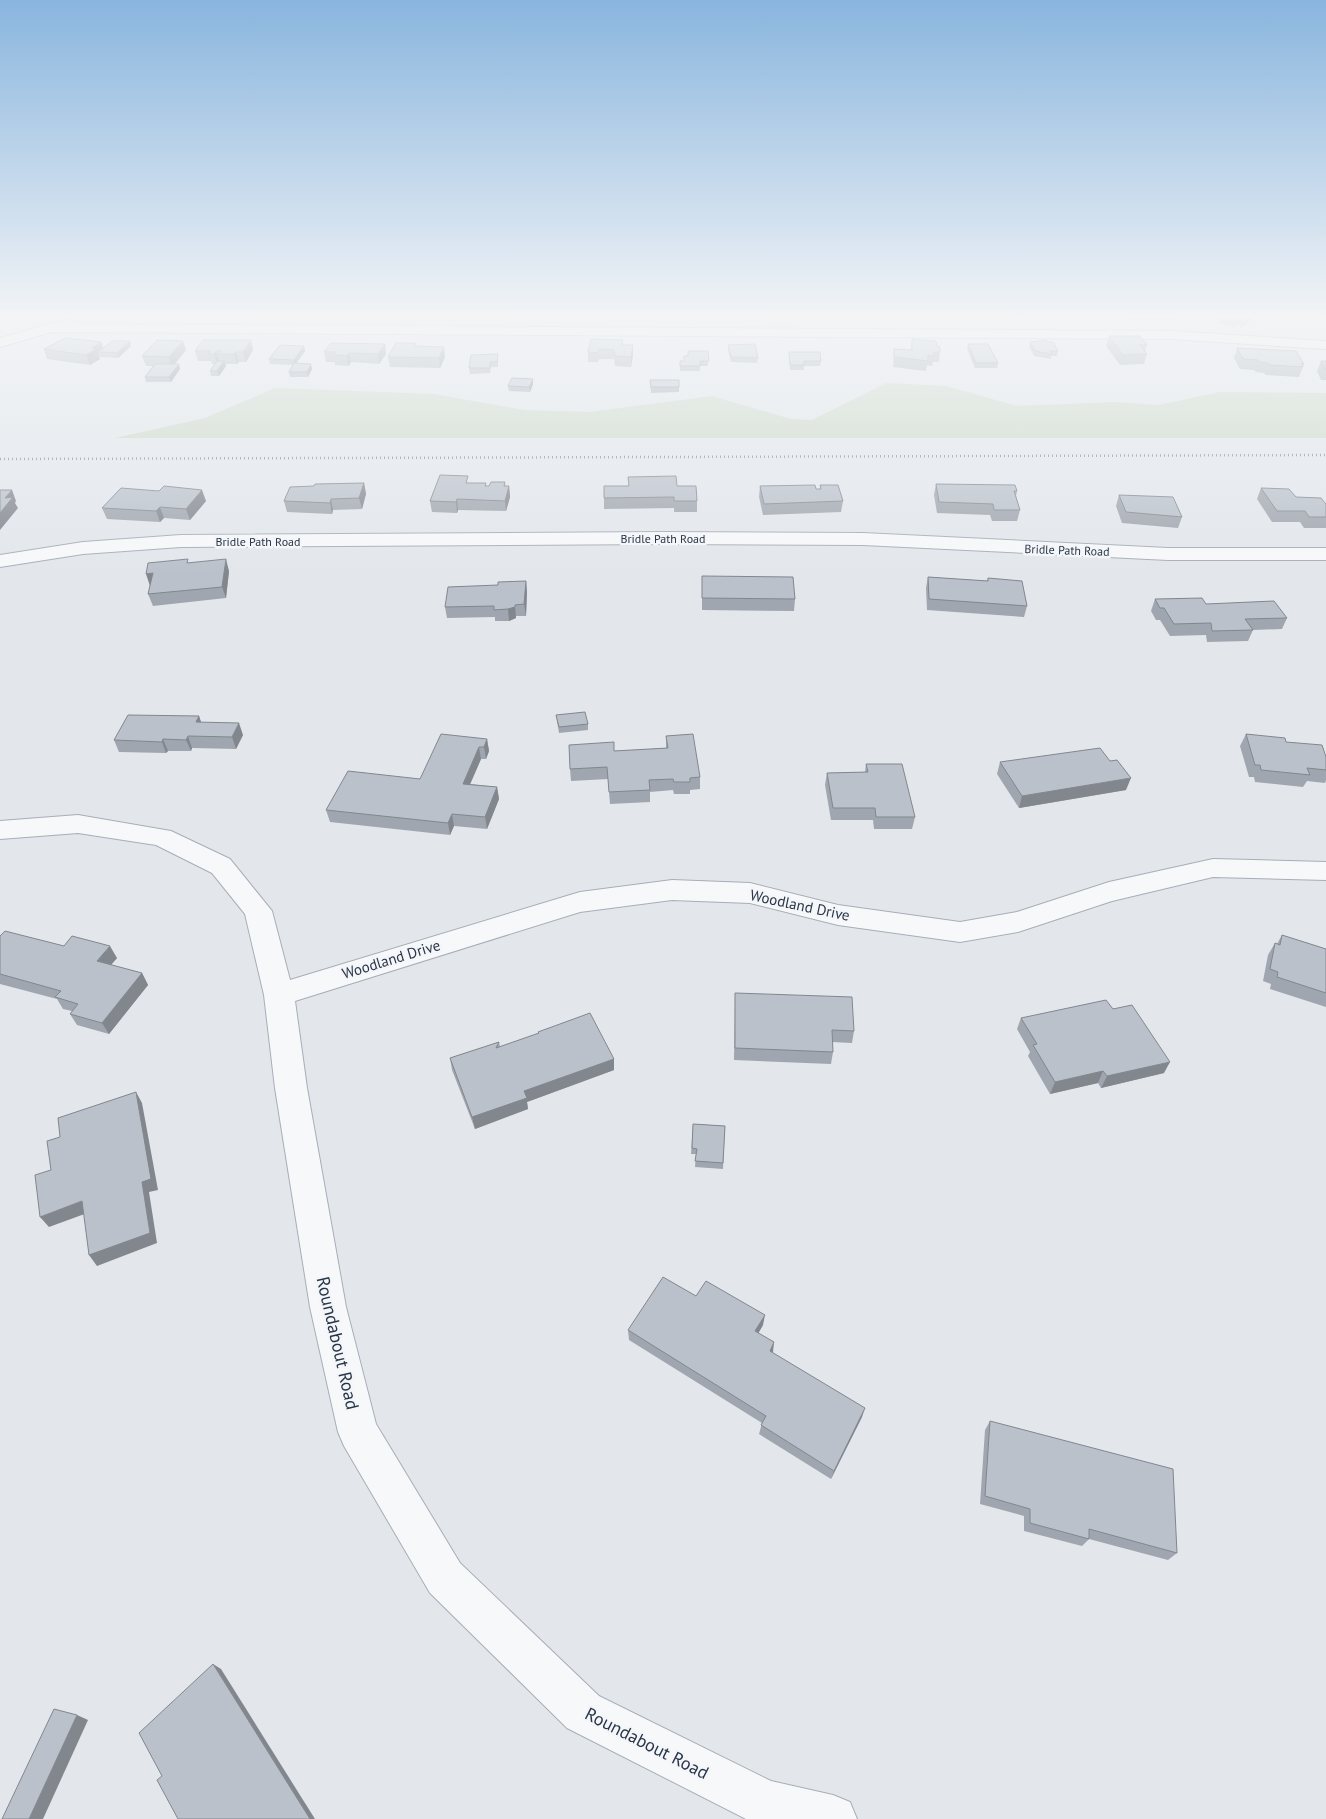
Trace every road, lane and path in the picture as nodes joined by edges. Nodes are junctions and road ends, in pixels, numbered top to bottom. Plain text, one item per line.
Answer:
1 (1326, 554) edge
2 (0, 562) edge
3 (0, 830) edge
4 (1326, 870) edge
5 (279, 994) junction
6 (833, 1819) edge

1 - 2 street, Bridle Path Road
3 - 5 street, Roundabout Road
4 - 5 street, Woodland Drive
5 - 6 street, Roundabout Road

